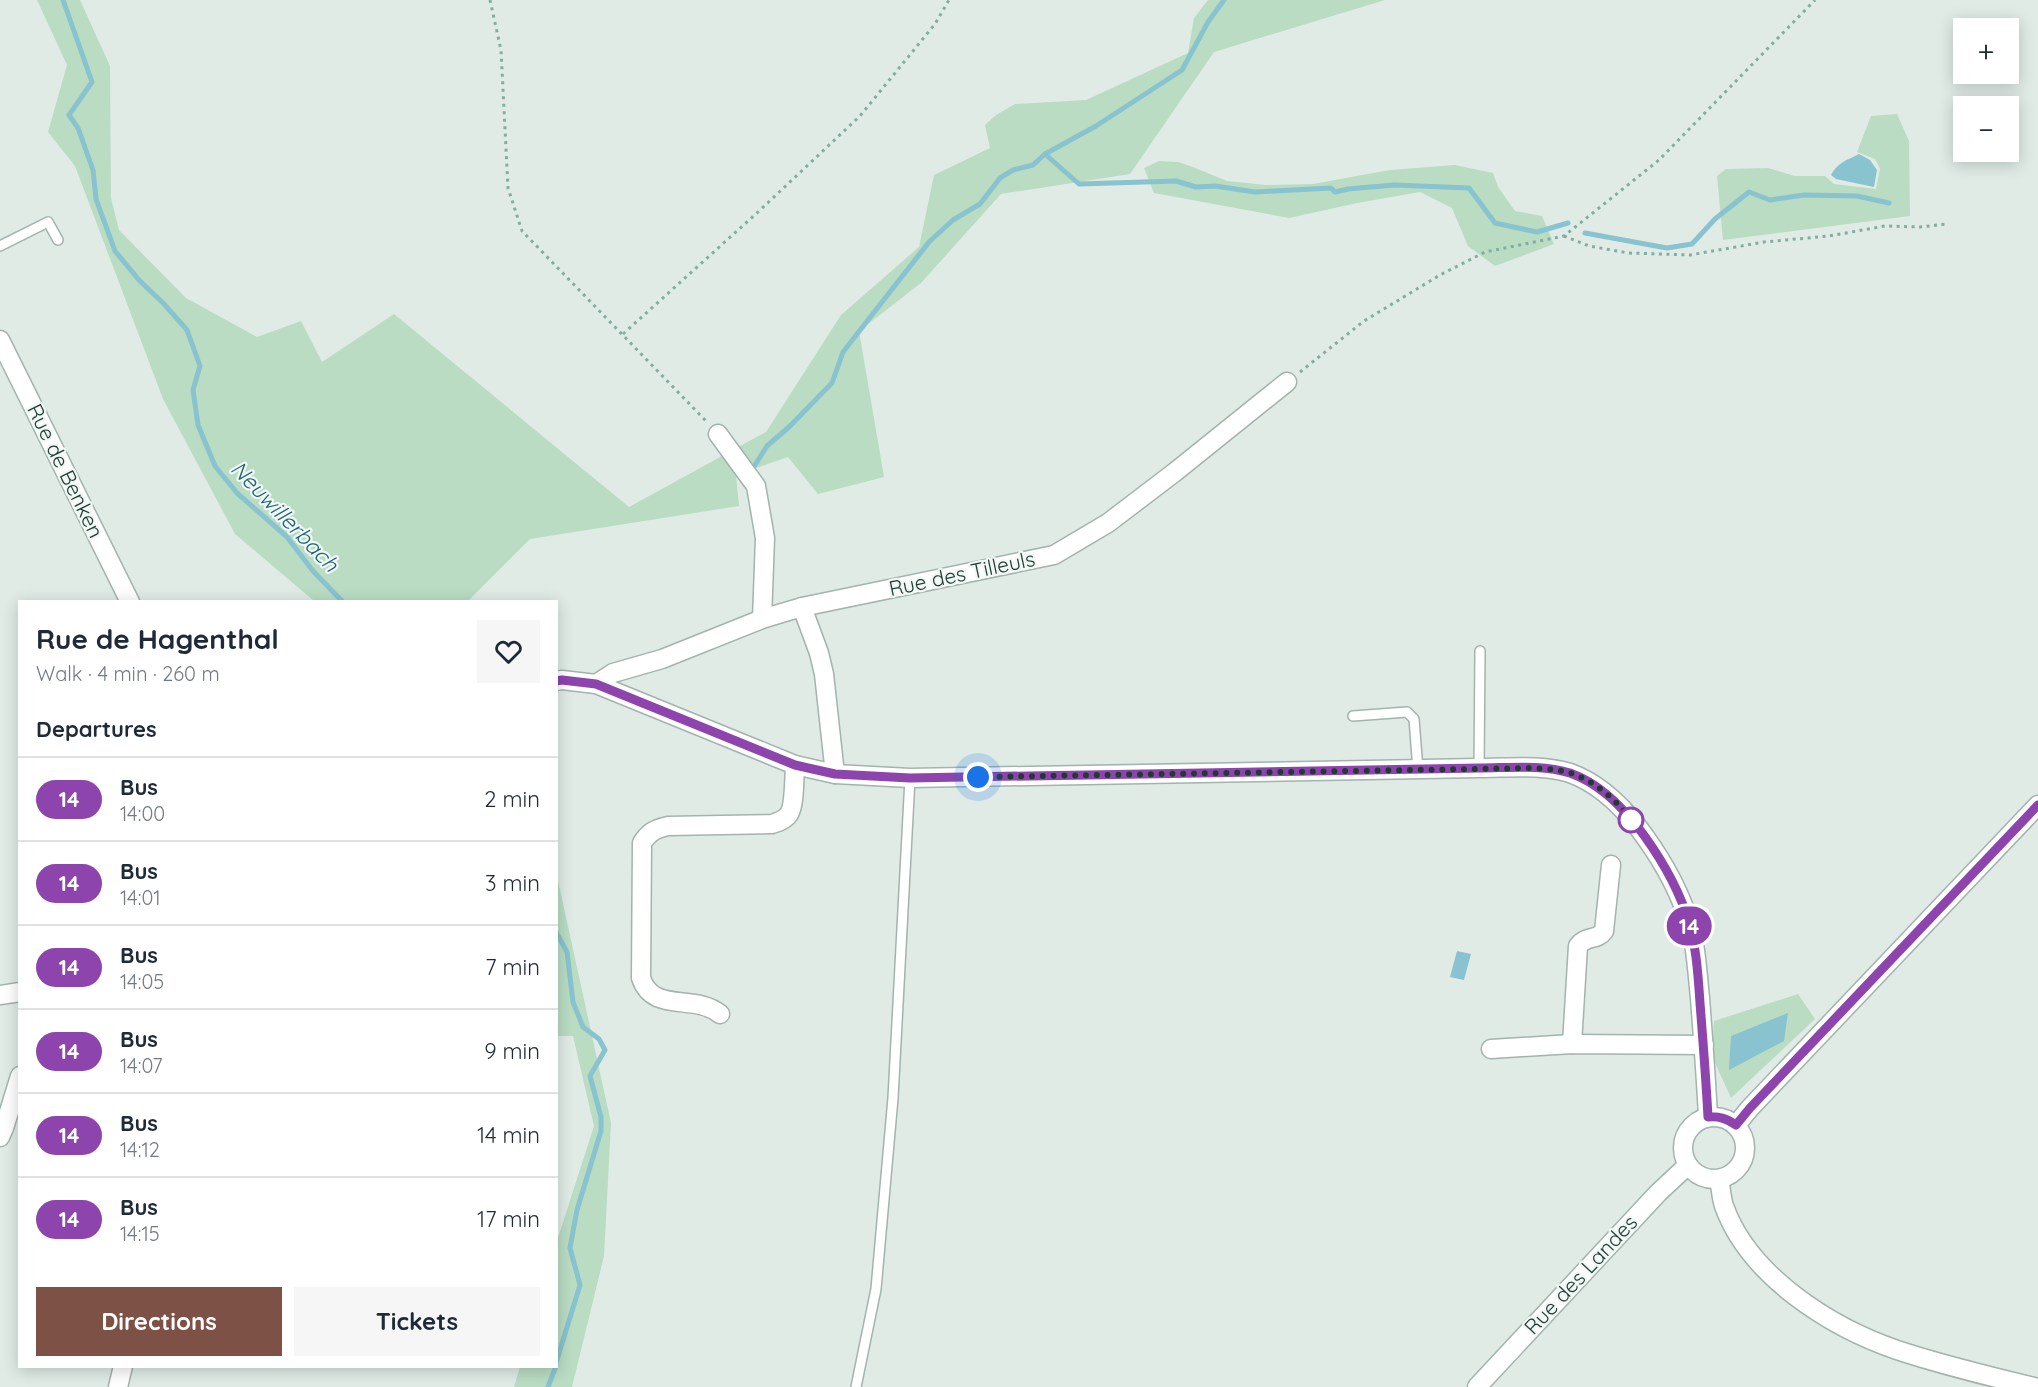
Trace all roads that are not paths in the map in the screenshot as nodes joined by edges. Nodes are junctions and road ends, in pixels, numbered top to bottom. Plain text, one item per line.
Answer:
1 (58, 240) dead end
2 (0, 246) edge
3 (0, 340) edge
4 (1287, 382) road end
5 (718, 434) road end
6 (129, 600) edge
7 (802, 606) junction
8 (762, 619) junction
9 (1480, 651) dead end
10 (558, 681) edge
11 (596, 684) junction
12 (1353, 717) dead end
13 (795, 765) junction
14 (1479, 768) junction
15 (1418, 770) junction
16 (835, 774) junction
17 (910, 778) junction
18 (2038, 805) edge
19 (1611, 865) dead end
20 (18, 992) edge
21 (0, 995) edge
22 (720, 1014) dead end
23 (1572, 1044) junction
24 (1704, 1045) junction
25 (1491, 1049) dead end
26 (18, 1082) edge
27 (1708, 1117) junction
28 (1736, 1125) junction
29 (0, 1137) edge
30 (1688, 1165) junction
31 (1719, 1179) junction
32 (123, 1368) edge
33 (118, 1387) edge
34 (856, 1387) edge
35 (1477, 1387) edge
36 (2034, 1387) edge

1 - 2 lane
3 - 6 street, Rue de Benken
4 - 7 street, Rue des Tilleuls
5 - 8 street
7 - 8 street, Rue des Tilleuls
7 - 16 street
8 - 11 street, Rue des Tilleuls
9 - 14 lane
10 - 11 street
11 - 13 street
12 - 15 lane
13 - 16 street
13 - 22 street
14 - 15 street
14 - 24 street
15 - 17 street
16 - 17 street
17 - 34 lane
18 - 28 street
19 - 23 street
20 - 21 street
23 - 24 street
23 - 25 street
24 - 27 street
26 - 29 street
27 - 28 street
27 - 30 street
28 - 31 street
30 - 31 street
30 - 35 street, Rue des Landes
31 - 36 street
32 - 33 street

